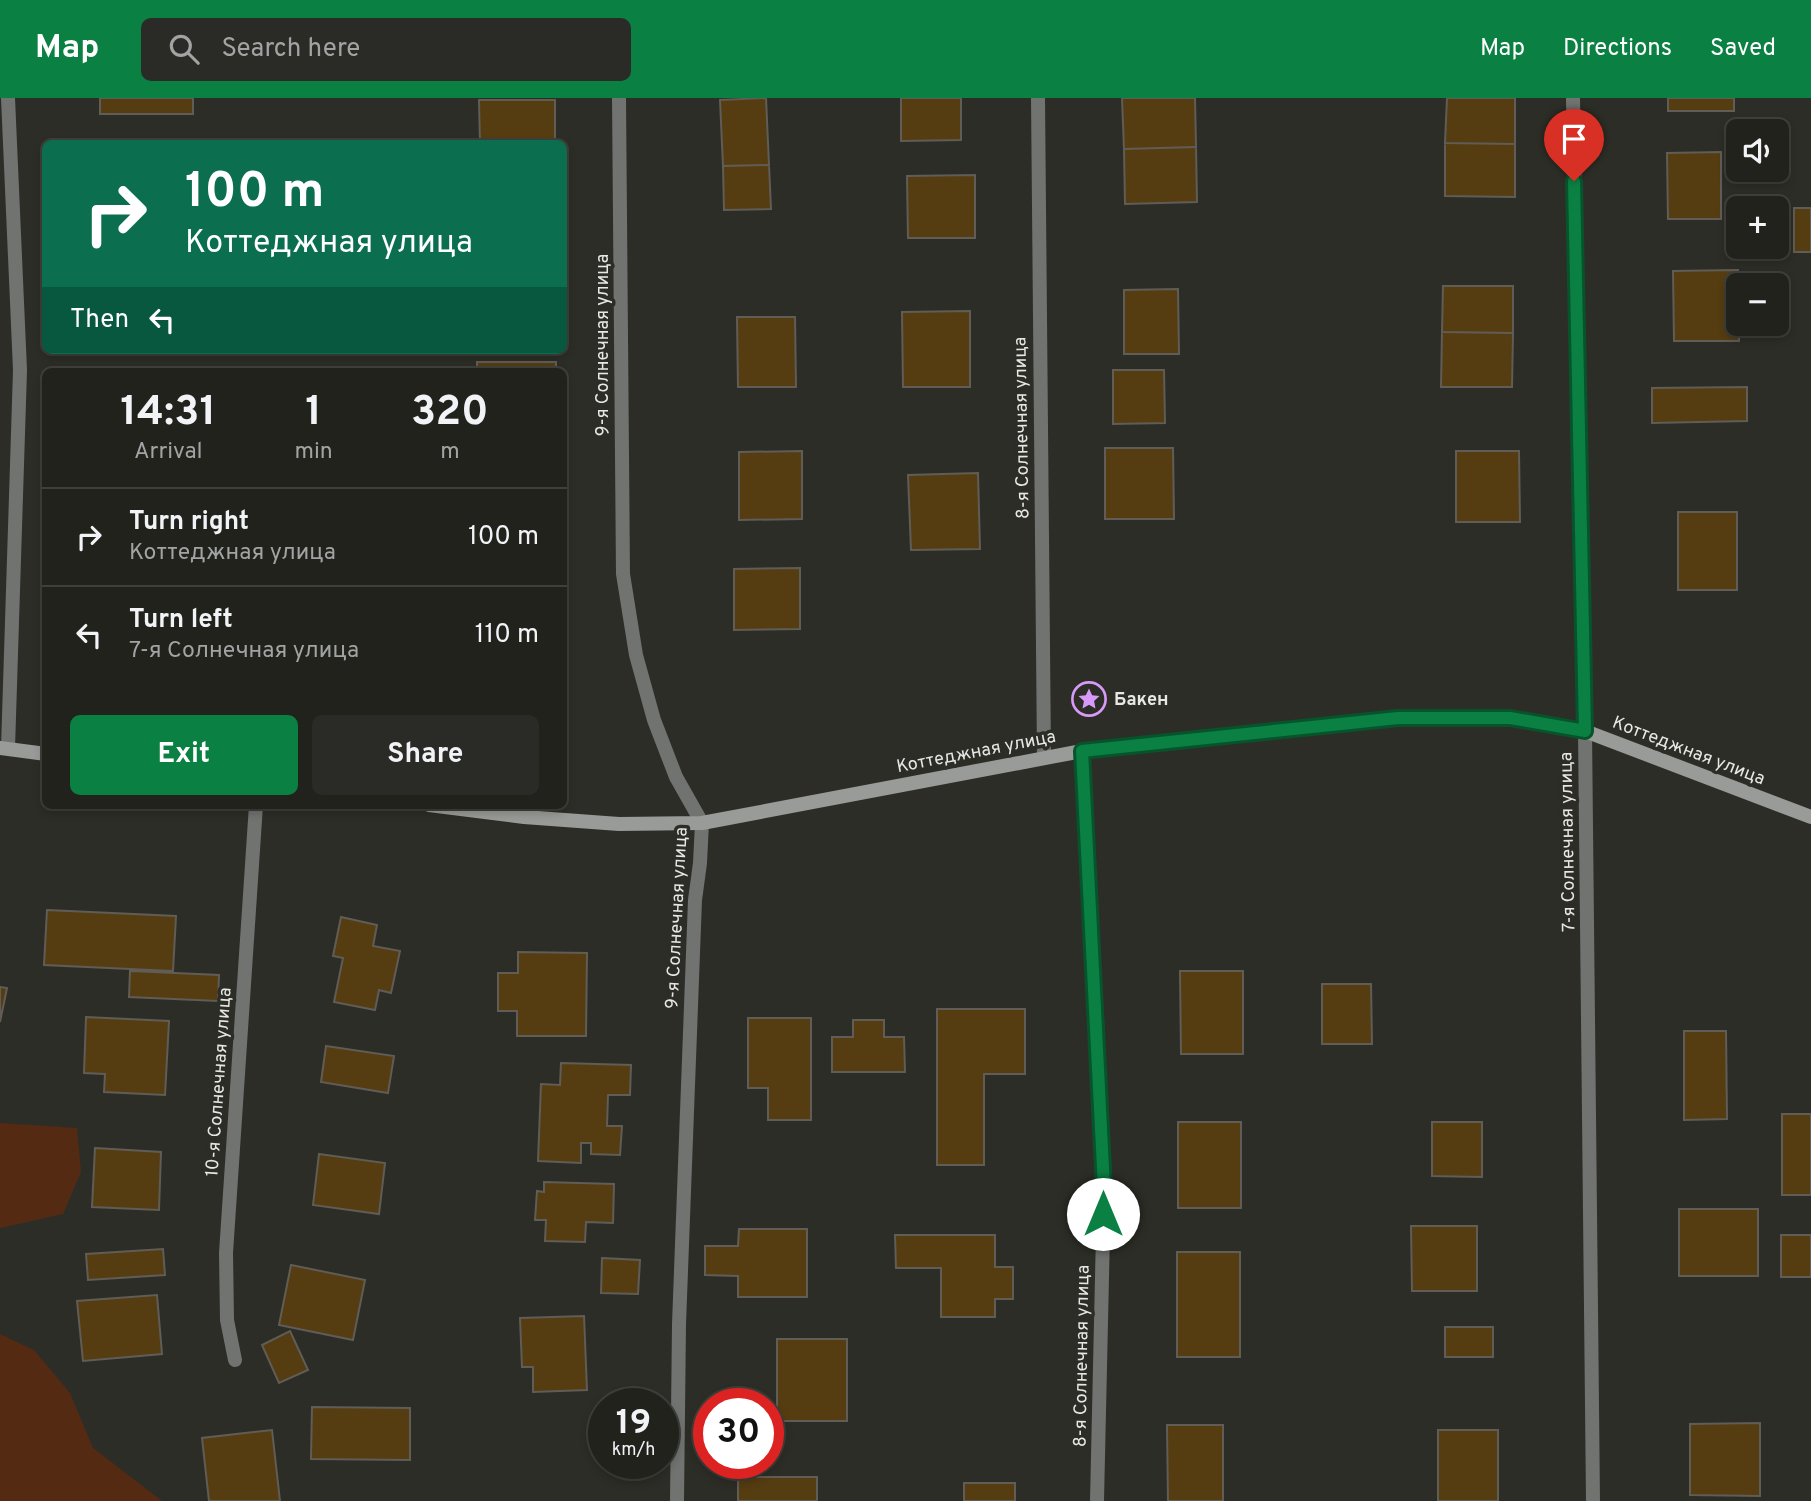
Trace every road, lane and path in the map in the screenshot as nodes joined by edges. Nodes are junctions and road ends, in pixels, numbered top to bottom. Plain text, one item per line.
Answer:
1 (8, 98) edge
2 (619, 98) edge
3 (1038, 98) edge
4 (1573, 98) edge
5 (1585, 731) junction
6 (4, 748) edge
7 (1082, 751) junction
8 (42, 753) edge
9 (1044, 757) junction
10 (256, 809) edge
11 (461, 809) edge
12 (1811, 817) edge
13 (702, 822) junction
14 (235, 1360) dead end
15 (677, 1501) edge
16 (1097, 1501) edge
17 (1593, 1501) edge

1 - 6 street
2 - 13 street, 9-я Солнечная улица
3 - 9 street, 8-я Солнечная улица
4 - 5 street, 7-я Солнечная улица
5 - 7 street, Коттеджная улица
5 - 12 street, Коттеджная улица
5 - 17 street, 7-я Солнечная улица
6 - 8 street
7 - 9 street, Коттеджная улица
7 - 16 street, 8-я Солнечная улица
9 - 13 street, Коттеджная улица
10 - 14 street, 10-я Солнечная улица
11 - 13 street, Коттеджная улица
13 - 15 street, 9-я Солнечная улица

